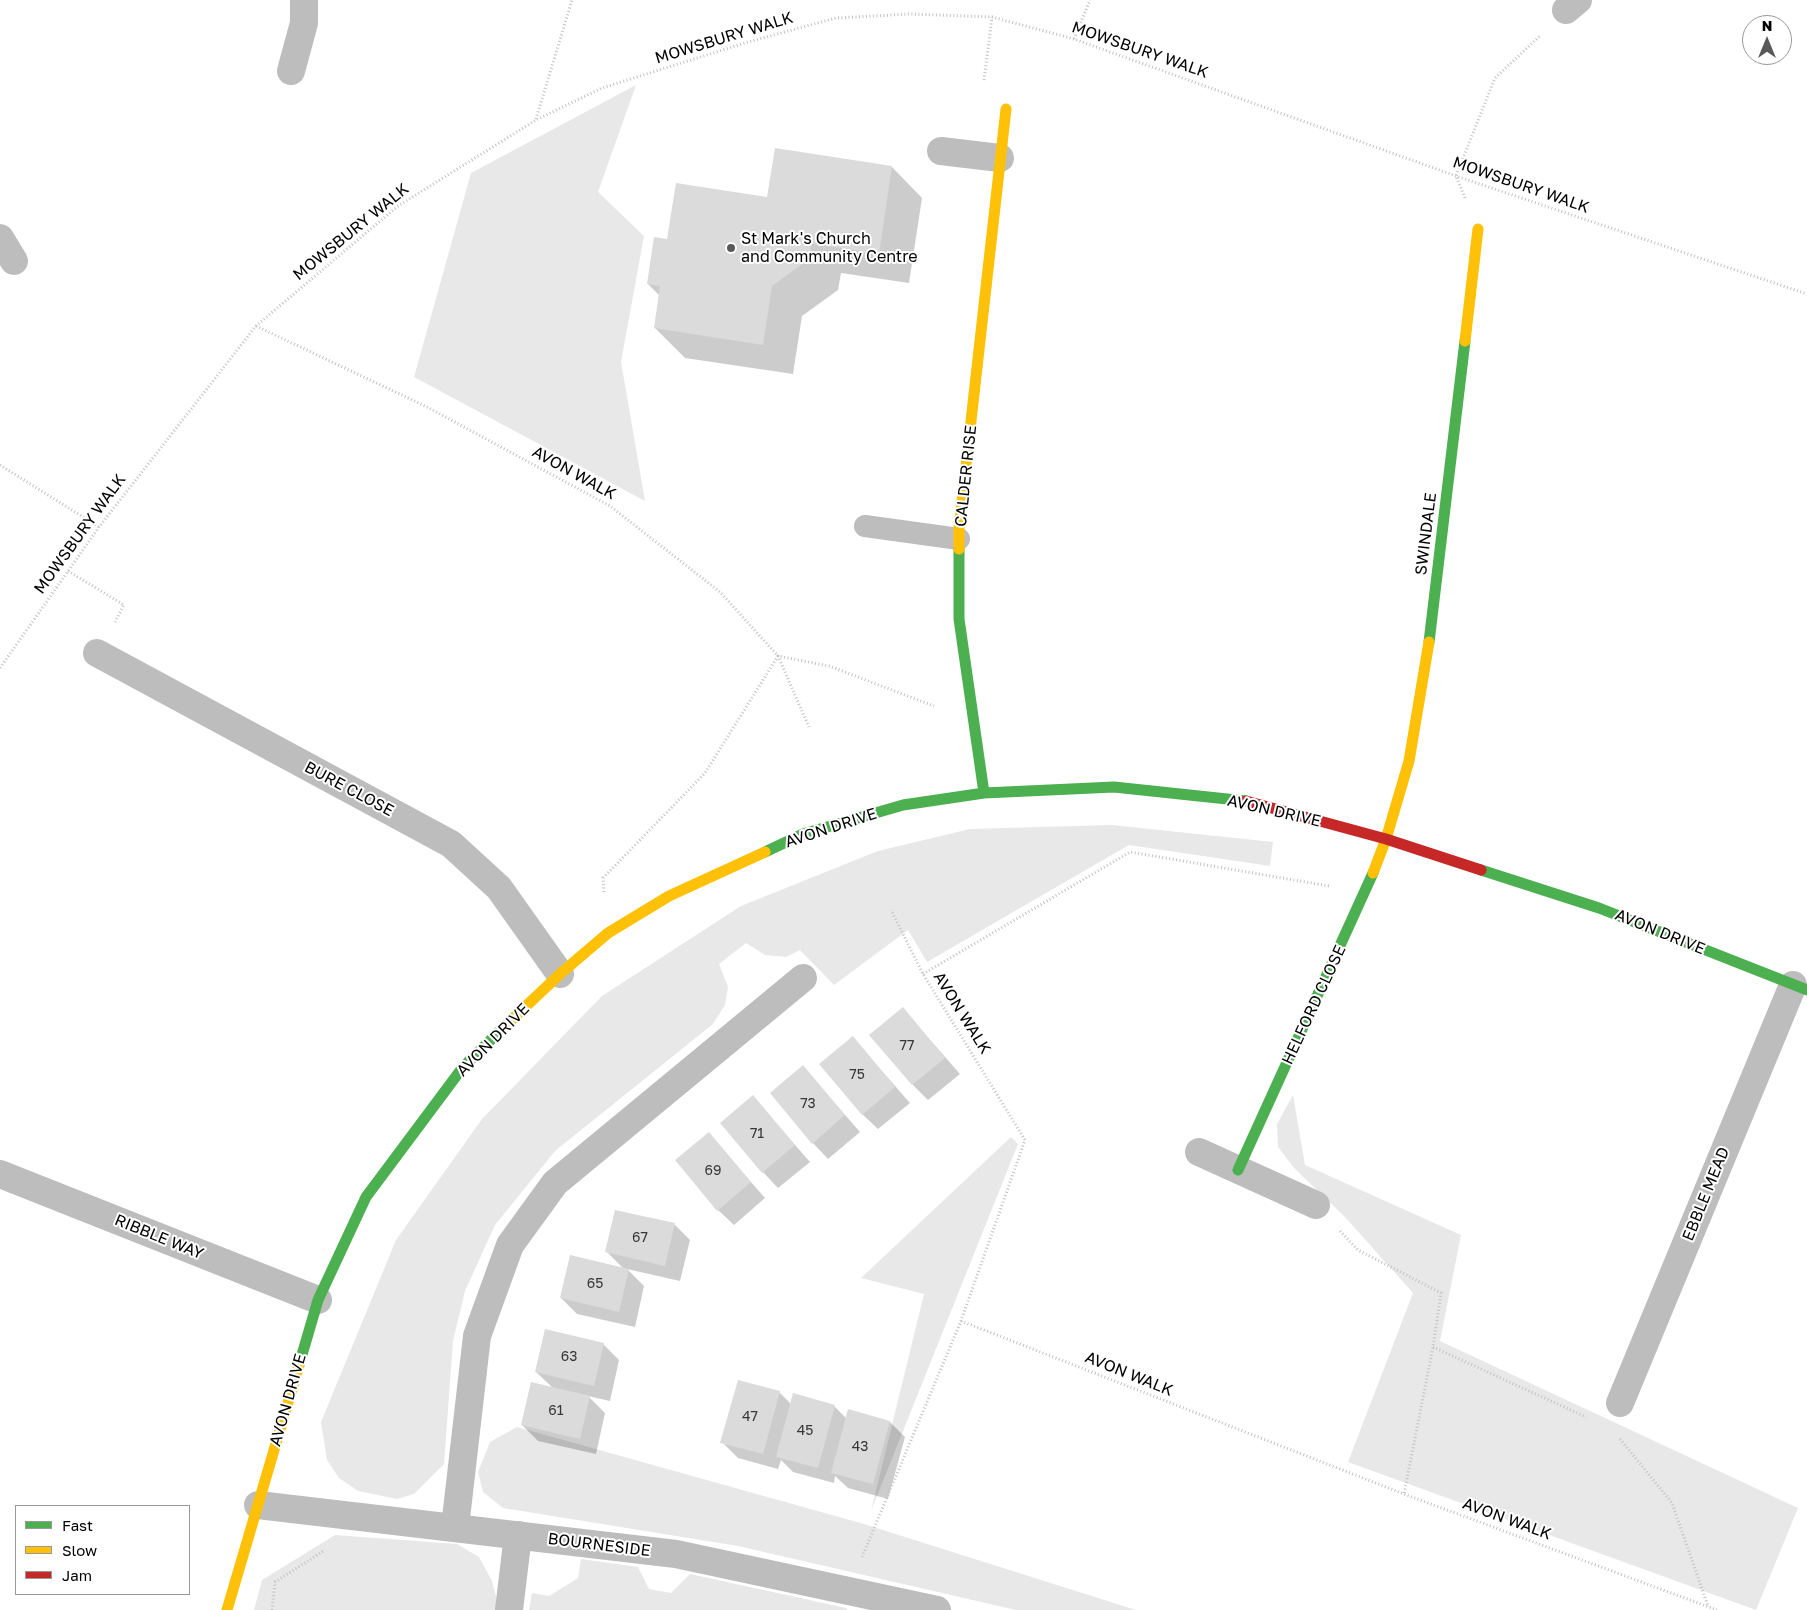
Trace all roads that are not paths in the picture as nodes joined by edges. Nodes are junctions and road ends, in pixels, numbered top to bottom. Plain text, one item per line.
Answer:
1 (304, 0) edge
2 (291, 71) dead end
3 (1006, 109) road end
4 (941, 151) dead end
5 (1000, 158) junction
6 (1478, 229) road end
7 (0, 238) edge
8 (14, 261) dead end
9 (864, 526) dead end
10 (960, 540) junction
11 (97, 653) road end
12 (984, 793) junction
13 (1386, 839) junction
14 (560, 974) junction
15 (803, 978) dead end
16 (1800, 988) edge
17 (1198, 1152) dead end
18 (1238, 1170) junction
19 (0, 1174) edge
20 (1316, 1205) road end
21 (318, 1300) junction
22 (1620, 1403) dead end
23 (258, 1505) junction
24 (455, 1527) junction
25 (518, 1535) junction
26 (924, 1608) edge
27 (227, 1610) edge
28 (509, 1610) edge

1 - 2 street
3 - 5 street, CALDER RISE
4 - 5 street
5 - 10 street, CALDER RISE
6 - 13 street, SWINDALE
7 - 8 street
9 - 10 lane
10 - 12 street, CALDER RISE
11 - 14 street, BURE CLOSE
12 - 13 street, AVON DRIVE
12 - 14 street, AVON DRIVE
13 - 16 street, AVON DRIVE
13 - 18 street, HELFORD CLOSE
14 - 21 street, AVON DRIVE
15 - 24 street
16 - 22 street, EBBLE MEAD
17 - 18 street
18 - 20 street
19 - 21 street, RIBBLE WAY
21 - 23 street, AVON DRIVE
23 - 24 street, BOURNESIDE
23 - 27 street, AVON DRIVE
24 - 25 street, BOURNESIDE
25 - 26 street, BOURNESIDE
25 - 28 street

